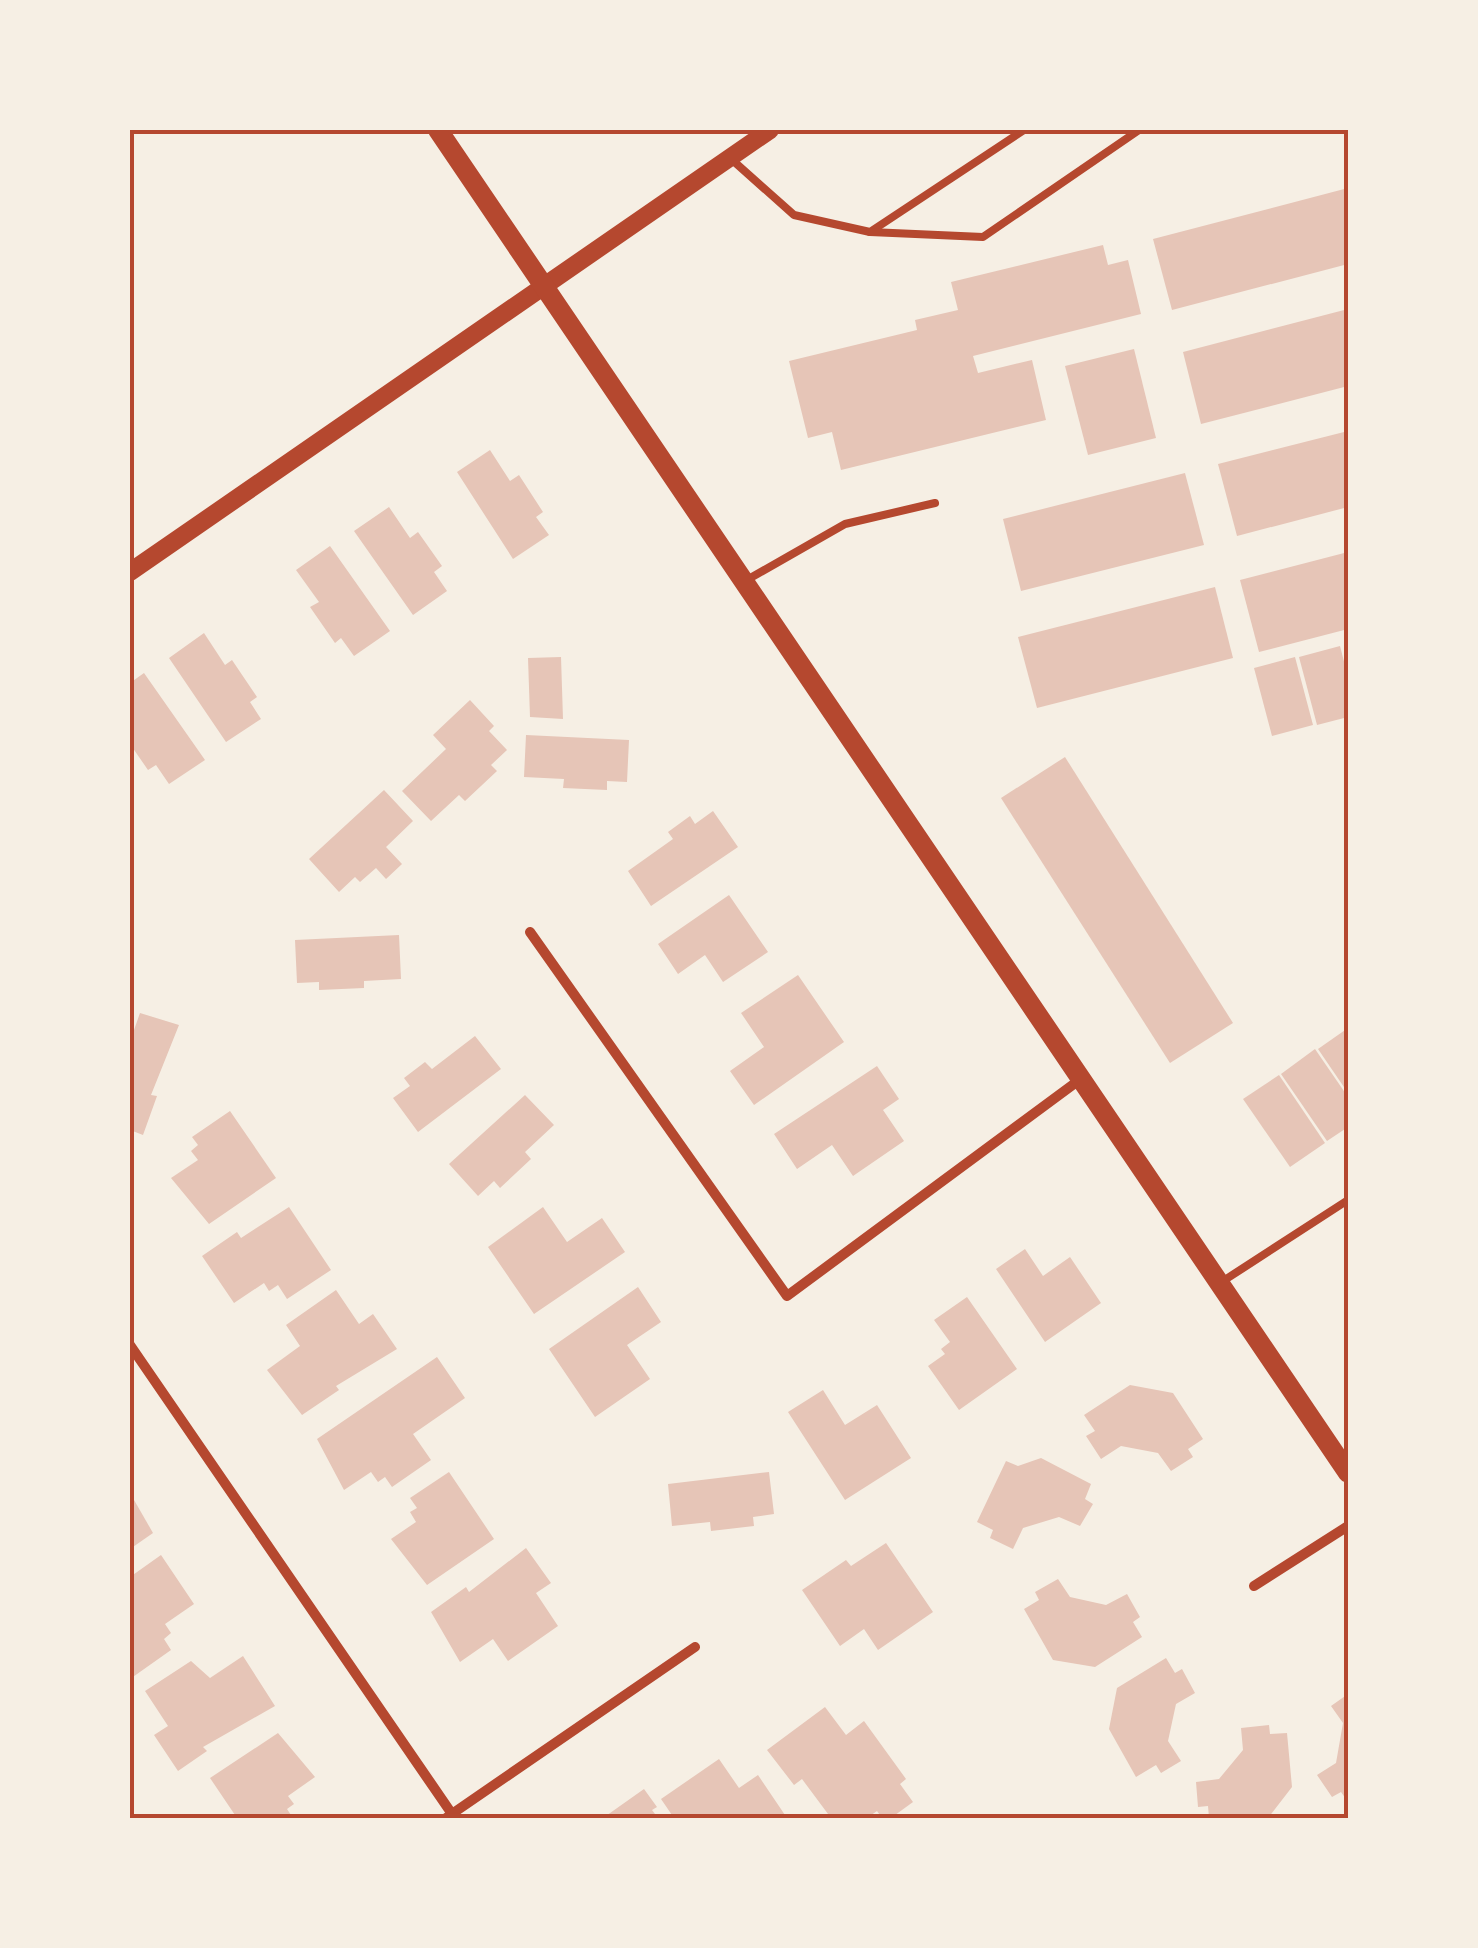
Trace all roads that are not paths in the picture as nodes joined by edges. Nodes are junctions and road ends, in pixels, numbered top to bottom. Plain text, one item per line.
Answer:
1 (438, 130) edge
2 (770, 130) edge
3 (1024, 130) edge
4 (1139, 130) edge
5 (730, 158) junction
6 (870, 232) junction
7 (544, 285) junction
8 (935, 503) dead end
9 (130, 572) edge
10 (745, 581) junction
11 (530, 932) dead end
12 (1082, 1078) junction
13 (1348, 1200) edge
14 (1220, 1283) junction
15 (130, 1345) edge
16 (1348, 1473) edge
17 (1348, 1526) edge
18 (1254, 1586) dead end
19 (695, 1647) dead end
20 (449, 1816) edge

1 - 7 main road
2 - 5 street
3 - 6 lane
4 - 6 lane
5 - 6 lane
5 - 7 street
7 - 9 street
7 - 10 main road
8 - 10 lane
10 - 12 main road
11 - 12 street
12 - 14 main road
13 - 14 lane
14 - 16 main road
15 - 20 street
17 - 18 street
19 - 20 street

